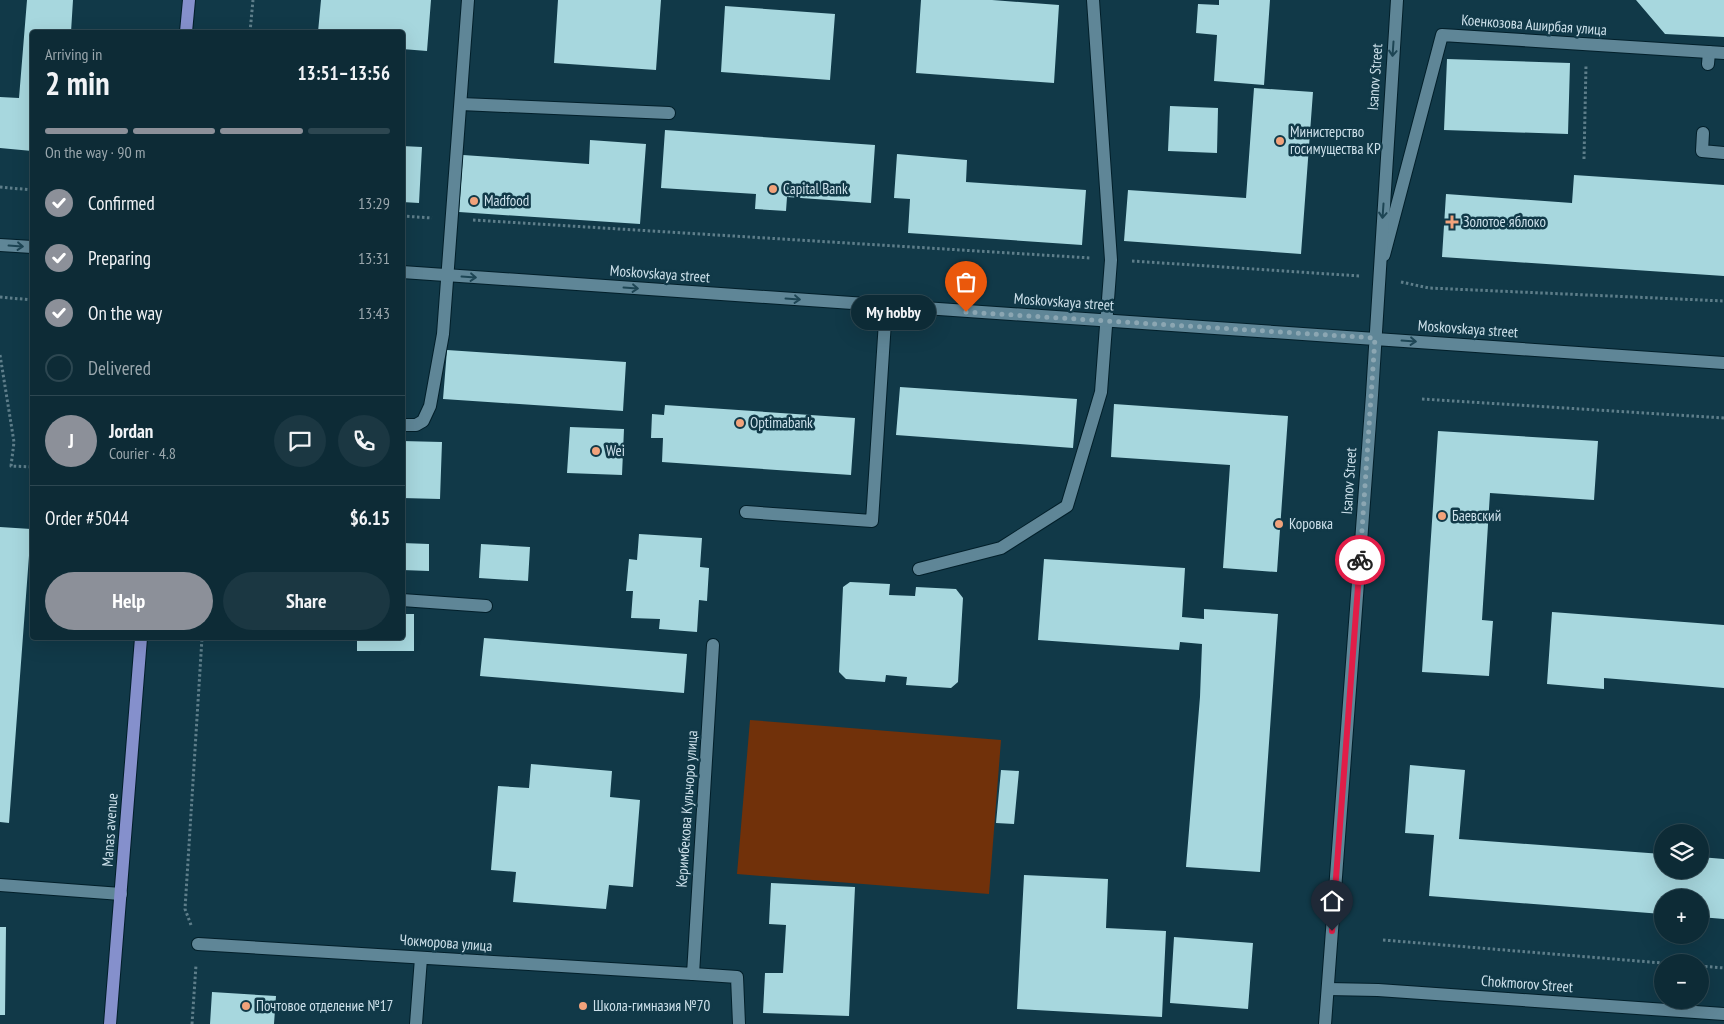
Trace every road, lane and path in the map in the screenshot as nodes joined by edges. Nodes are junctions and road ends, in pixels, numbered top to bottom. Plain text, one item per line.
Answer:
1 (189, 0) edge
2 (253, 0) edge
3 (468, 0) edge
4 (1093, 0) edge
5 (1396, 0) edge
6 (186, 30) edge
7 (250, 30) edge
8 (1587, 44) junction
9 (1724, 53) edge
10 (461, 104) junction
11 (669, 113) dead end
12 (1703, 133) dead end
13 (1724, 153) edge
14 (1584, 159) dead end
15 (0, 187) edge
16 (30, 190) edge
17 (405, 216) edge
18 (453, 219) junction
19 (0, 245) edge
20 (30, 247) edge
21 (1111, 260) junction
22 (405, 272) edge
23 (448, 275) junction
24 (1378, 277) junction
25 (0, 297) edge
26 (30, 300) edge
27 (1724, 301) edge
28 (886, 306) junction
29 (1106, 321) junction
30 (1375, 338) junction
31 (0, 356) edge
32 (1724, 363) edge
33 (1422, 399) dead end
34 (1724, 418) edge
35 (405, 425) edge
36 (30, 467) edge
37 (746, 512) dead end
38 (919, 569) dead end
39 (405, 600) edge
40 (486, 606) dead end
41 (141, 640) edge
42 (202, 640) edge
43 (713, 645) dead end
44 (0, 885) edge
45 (121, 894) junction
46 (185, 909) dead end
47 (1383, 940) dead end
48 (198, 944) dead end
49 (421, 958) junction
50 (1654, 962) edge
51 (1709, 967) edge
52 (1724, 968) edge
53 (693, 974) junction
54 (1328, 989) junction
55 (1724, 1014) edge
56 (110, 1024) edge
57 (416, 1024) edge
58 (740, 1024) edge
59 (1325, 1024) edge

1 - 6 main road
2 - 7 path
3 - 10 street
4 - 21 street
5 -> 24 street, Isanov Street
8 - 9 street, Коенкозова Аширбая улица
8 - 14 path
8 - 24 street, Коенкозова Аширбая улица
10 - 11 street
10 - 18 street
12 - 13 street
15 - 16 path
17 - 18 path
18 - 21 path
18 - 23 street
19 -> 20 street
21 - 24 path
21 - 29 street
22 - 23 street, Moskovskaya street
23 -> 28 street, Moskovskaya street
23 - 35 street
24 - 27 path
24 - 30 street, Isanov Street
25 - 26 path
28 - 29 street, Moskovskaya street
28 - 37 street
29 - 30 street, Moskovskaya street
29 - 38 street
30 -> 32 street, Moskovskaya street
30 - 54 street, Isanov Street
31 - 36 path
33 - 34 path
39 - 40 street
41 - 45 main road, Manas avenue
42 - 46 path
43 - 53 street, Керимбекова Кульчоро улица
44 - 45 street
45 - 56 main road, Manas avenue
47 - 50 path
48 - 49 street, Чокморова улица
49 - 53 street, Чокморова улица
49 - 57 street
51 - 52 path
53 - 58 street, Чокморова улица
54 - 55 street, Chokmorov Street
54 - 59 street, Isanov Street

